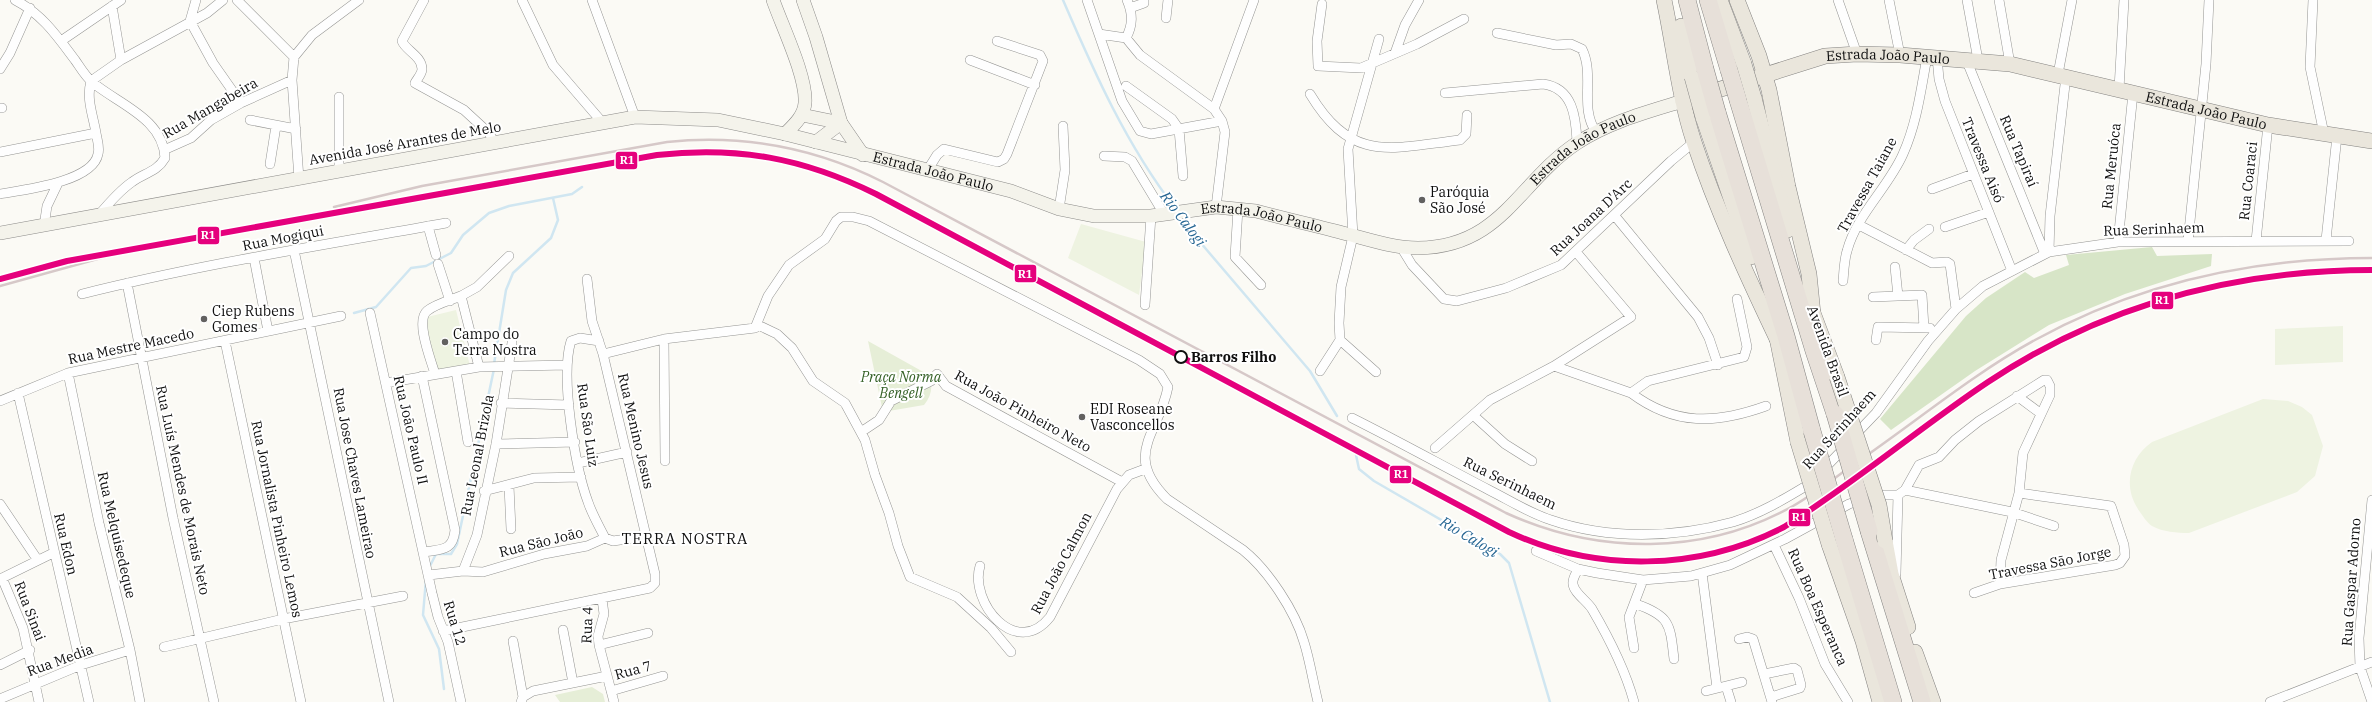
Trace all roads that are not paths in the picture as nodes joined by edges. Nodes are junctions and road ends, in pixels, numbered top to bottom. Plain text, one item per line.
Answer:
1 (15, 0) edge
2 (121, 0) edge
3 (196, 0) edge
4 (223, 0) edge
5 (237, 0) edge
6 (358, 0) edge
7 (424, 0) edge
8 (522, 0) edge
9 (592, 0) edge
10 (773, 0) edge
11 (803, 0) edge
12 (1087, 0) edge
13 (1144, 0) edge
14 (1168, 0) edge
15 (1254, 0) edge
16 (1419, 0) edge
17 (1664, 0) edge
18 (1674, 0) edge
19 (1687, 0) edge
20 (1708, 0) edge
21 (1720, 0) edge
22 (1737, 0) edge
23 (1838, 0) edge
24 (1888, 0) edge
25 (1967, 0) edge
26 (1999, 0) edge
27 (2072, 0) edge
28 (2124, 0) edge
29 (2209, 0) edge
30 (2313, 0) edge
31 (1129, 4) edge
32 (1322, 4) dead end
33 (112, 6) junction
34 (30, 8) junction
35 (1166, 18) dead end
36 (1464, 19) dead end
37 (190, 21) junction
38 (1497, 33) dead end
39 (1099, 34) junction
40 (1126, 38) junction
41 (1378, 39) dead end
42 (61, 41) junction
43 (997, 41) dead end
44 (1395, 53) junction
45 (1857, 54) junction
46 (1900, 55) junction
47 (294, 57) junction
48 (1932, 57) junction
49 (121, 60) junction
50 (970, 60) dead end
51 (1972, 60) junction
52 (1373, 63) junction
53 (2010, 64) junction
54 (1737, 67) junction
55 (0, 69) edge
56 (1699, 73) junction
57 (1765, 74) junction
58 (2062, 75) junction
59 (292, 80) junction
60 (91, 81) junction
61 (1035, 85) junction
62 (1126, 86) dead end
63 (2126, 91) junction
64 (1445, 93) dead end
65 (1310, 94) dead end
66 (339, 97) dead end
67 (1746, 99) junction
68 (1683, 101) junction
69 (241, 103) junction
70 (1214, 109) junction
71 (2201, 109) junction
72 (1589, 110) junction
73 (1574, 114) junction
74 (802, 115) junction
75 (1467, 115) dead end
76 (1710, 115) junction
77 (635, 117) junction
78 (250, 120) dead end
79 (1222, 120) junction
80 (602, 122) junction
81 (841, 123) junction
82 (2268, 125) junction
83 (276, 126) junction
84 (1063, 126) dead end
85 (296, 129) junction
86 (1179, 129) junction
87 (1596, 132) junction
88 (96, 133) junction
89 (785, 134) junction
90 (2330, 135) junction
91 (1349, 139) junction
92 (2372, 141) edge
93 (816, 142) junction
94 (1577, 142) junction
95 (1694, 142) junction
96 (495, 144) junction
97 (164, 150) junction
98 (0, 152) edge
99 (863, 155) junction
100 (1104, 156) dead end
101 (270, 164) dead end
102 (927, 171) junction
103 (339, 172) junction
104 (1973, 174) junction
105 (1183, 176) dead end
106 (299, 179) junction
107 (58, 183) junction
108 (1932, 189) dead end
109 (0, 194) edge
110 (1216, 207) junction
111 (1058, 209) junction
112 (1238, 209) junction
113 (1989, 212) junction
114 (1167, 213) junction
115 (98, 216) junction
116 (1151, 216) junction
117 (1615, 216) junction
118 (2050, 216) junction
119 (2032, 220) junction
120 (446, 223) dead end
121 (1859, 225) junction
122 (44, 226) junction
123 (428, 226) junction
124 (1945, 227) dead end
125 (1928, 229) dead end
126 (0, 233) edge
127 (1353, 236) junction
128 (2326, 240) junction
129 (2188, 241) junction
130 (2256, 241) junction
131 (2349, 241) dead end
132 (2118, 242) junction
133 (1401, 247) junction
134 (294, 250) junction
135 (1906, 250) junction
136 (1577, 253) junction
137 (2047, 253) junction
138 (509, 256) dead end
139 (254, 258) junction
140 (1896, 268) dead end
141 (2012, 271) junction
142 (587, 278) dead end
143 (1843, 281) dead end
144 (126, 283) junction
145 (1261, 285) dead end
146 (82, 294) dead end
147 (461, 296) junction
148 (1898, 296) junction
149 (1873, 297) dead end
150 (1737, 299) dead end
151 (450, 301) junction
152 (1145, 304) dead end
153 (1956, 309) junction
154 (370, 313) dead end
155 (1813, 314) junction
156 (341, 316) dead end
157 (311, 322) junction
158 (758, 325) junction
159 (1939, 327) junction
160 (1924, 328) junction
161 (268, 331) junction
162 (664, 339) junction
163 (1340, 340) junction
164 (1876, 340) dead end
165 (225, 341) junction
166 (1778, 341) junction
167 (599, 342) junction
168 (512, 343) dead end
169 (603, 354) junction
170 (142, 359) junction
171 (567, 365) junction
172 (1718, 365) junction
173 (500, 366) junction
174 (1554, 366) junction
175 (479, 367) junction
176 (456, 371) junction
177 (1320, 371) dead end
178 (1376, 372) dead end
179 (68, 373) junction
180 (435, 374) junction
181 (422, 376) junction
182 (386, 383) junction
183 (18, 393) junction
184 (1631, 393) junction
185 (2017, 396) junction
186 (0, 401) edge
187 (501, 403) junction
188 (569, 405) junction
189 (1766, 406) dead end
190 (2040, 413) junction
191 (1472, 416) junction
192 (1352, 418) dead end
193 (862, 432) junction
194 (468, 442) dead end
195 (575, 442) junction
196 (496, 444) junction
197 (1435, 448) dead end
198 (627, 452) junction
199 (665, 461) dead end
200 (1532, 461) dead end
201 (578, 463) junction
202 (1146, 469) junction
203 (581, 477) junction
204 (1122, 482) junction
205 (509, 486) junction
206 (484, 491) junction
207 (2019, 492) junction
208 (1901, 493) junction
209 (2372, 500) edge
210 (0, 504) edge
211 (2012, 512) junction
212 (2054, 526) dead end
213 (511, 528) dead end
214 (647, 536) junction
215 (604, 538) junction
216 (1836, 541) junction
217 (1774, 545) junction
218 (1536, 551) dead end
219 (424, 552) junction
220 (53, 553) junction
221 (37, 560) junction
222 (980, 566) dead end
223 (1578, 569) junction
224 (463, 571) junction
225 (1702, 572) junction
226 (429, 573) junction
227 (1, 579) edge
228 (1643, 580) junction
229 (1894, 583) junction
230 (2000, 584) junction
231 (1974, 593) dead end
232 (403, 596) dead end
233 (602, 599) junction
234 (367, 603) junction
235 (1636, 604) junction
236 (283, 619) junction
237 (563, 630) dead end
238 (443, 631) junction
239 (648, 633) dead end
240 (201, 638) junction
241 (1739, 639) dead end
242 (513, 641) dead end
243 (599, 644) junction
244 (164, 647) dead end
245 (1634, 648) dead end
246 (30, 650) junction
247 (130, 650) junction
248 (1011, 652) dead end
249 (1674, 659) dead end
250 (2372, 662) edge
251 (0, 664) edge
252 (81, 665) junction
253 (2360, 667) junction
254 (1764, 674) junction
255 (606, 676) junction
256 (663, 676) dead end
257 (36, 682) junction
258 (1742, 682) dead end
259 (573, 683) junction
260 (1726, 686) junction
261 (1717, 688) junction
262 (611, 691) junction
263 (1706, 691) dead end
264 (0, 699) edge
265 (2291, 699) edge
266 (522, 700) edge
267 (1772, 700) edge
268 (39, 702) edge
269 (89, 702) edge
270 (140, 702) edge
271 (214, 702) edge
272 (301, 702) edge
273 (389, 702) edge
274 (461, 702) edge
275 (614, 702) edge
276 (1318, 702) edge
277 (1634, 702) edge
278 (1731, 702) edge
279 (1848, 702) edge
280 (1880, 702) edge
281 (1893, 702) edge
282 (1924, 702) edge
283 (2270, 702) edge
284 (2372, 702) edge

1 - 34 street
2 - 33 street
3 - 37 street
4 - 37 street
5 - 47 street
6 - 47 street
7 - 96 street
8 - 80 street
9 - 77 street
10 - 74 main road
11 - 81 main road
12 - 39 street
13 - 31 street
14 - 35 street
15 - 70 street
16 - 44 street
17 - 68 main road
18 - 56 main road
19 - 56 highway
20 - 54 highway, Avenida Brasil
21 - 54 main road, Avenida Brasil
22 - 57 main road
23 - 45 street
24 - 46 street
25 - 51 street, Rua Tapiraí
26 - 53 street
27 - 58 street
28 - 63 street, Rua Meruóca
29 - 71 street
30 - 90 street
31 - 40 street
32 - 52 street
33 - 42 street
33 - 49 street
34 - 42 street
34 - 55 street
36 - 44 street
37 - 49 street
37 - 69 street
38 - 72 street
39 - 40 street
39 - 86 street
40 - 70 street
41 - 52 street
42 - 60 street
43 - 61 street
44 - 52 street
45 - 46 main road, Estrada João Paulo
45 - 57 main road, Estrada João Paulo
46 - 48 main road, Estrada João Paulo
47 - 59 street
48 - 51 main road, Estrada João Paulo
48 - 104 street, Travessa Aisó
48 - 121 street, Travessa Taiane
49 - 60 street
50 - 61 street
51 - 53 main road, Estrada João Paulo
51 - 119 street, Rua Tapiraí
52 - 91 street
53 - 58 main road, Estrada João Paulo
54 - 67 highway, Avenida Brasil, bridge
56 - 76 highway, bridge
57 - 68 main road, Estrada João Paulo
57 - 155 main road
58 - 63 main road, Estrada João Paulo
58 - 118 street
59 - 69 street, Rua Mangabeira
59 - 85 street
60 - 88 street
60 - 97 street
61 - 102 street
62 - 86 street
63 - 71 main road, Estrada João Paulo
63 - 132 street, Rua Meruóca
64 - 73 street
65 - 91 street
66 - 103 street
67 - 155 main road, Avenida Brasil
67 - 282 highway, Avenida Brasil, bridge
68 - 87 main road, Estrada João Paulo
68 - 95 main road
69 - 97 street, Rua Mangabeira
70 - 79 street
71 - 82 main road, Estrada João Paulo
71 - 129 street
72 - 73 street
72 - 87 street
73 - 94 street
74 - 81 main road
74 - 89 main road
75 - 91 street
76 - 166 main road
76 - 216 highway, bridge
77 - 80 main road, Avenida José Arantes de Melo
77 - 89 main road, Avenida José Arantes de Melo
78 - 83 street
79 - 86 street
79 - 110 street
80 - 96 main road, Avenida José Arantes de Melo
81 - 93 main road
81 - 99 main road
82 - 90 main road, Estrada João Paulo
82 - 130 street, Rua Coaraci
83 - 85 street
83 - 101 street
84 - 111 street
85 - 106 street
86 - 105 street
87 - 94 main road, Estrada João Paulo
88 - 98 street
88 - 107 street
89 - 93 main road, Avenida José Arantes de Melo
90 - 92 main road, Estrada João Paulo
90 - 128 street
91 - 127 street
93 - 99 main road, Estrada João Paulo
94 - 133 main road, Estrada João Paulo
95 - 117 street, Rua Joana D'Arc
95 - 166 main road
96 - 103 main road, Avenida José Arantes de Melo
97 - 115 street
99 - 102 main road, Estrada João Paulo
100 - 114 street
102 - 111 main road, Estrada João Paulo
103 - 106 main road, Avenida José Arantes de Melo
104 - 108 street
104 - 113 street, Travessa Aisó
106 - 115 main road, Avenida José Arantes de Melo
107 - 109 street
107 - 122 street
110 - 112 main road, Estrada João Paulo
110 - 114 main road, Estrada João Paulo
111 - 116 main road, Estrada João Paulo
112 - 127 main road, Estrada João Paulo
112 - 145 street
113 - 124 street
113 - 141 street, Travessa Aisó
114 - 116 main road, Estrada João Paulo
115 - 122 main road, Avenida José Arantes de Melo
116 - 152 street
117 - 136 street, Rua Joana D'Arc
117 - 172 street
118 - 119 street
118 - 137 street
119 - 137 street, Rua Tapiraí
120 - 123 street, Rua Mogiqui
121 - 135 street
121 - 143 street, Travessa Taiane
122 - 126 main road, Avenida José Arantes de Melo
123 - 134 street, Rua Mogiqui
123 - 151 street
125 - 135 street
127 - 133 main road, Estrada João Paulo
127 - 163 street
128 - 130 street, Rua Serinhaem
128 - 131 street, Rua Serinhaem
129 - 130 street, Rua Serinhaem
129 - 132 street, Rua Serinhaem
132 - 137 street, Rua Serinhaem
133 - 136 street, Rua Joana D'Arc
134 - 139 street, Rua Mogiqui
134 - 157 street, Rua Jose Chaves Lameirao
135 - 153 street
136 - 174 street
137 - 141 street, Rua Serinhaem
138 - 147 street
139 - 144 street, Rua Mogiqui
139 - 161 street
140 - 148 street
141 - 153 street, Rua Serinhaem
142 - 167 street, Rua Menino Jesus
144 - 146 street, Rua Mogiqui
144 - 170 street, Rua Luís Mendes de Morais Neto
147 - 151 street
147 - 175 street
148 - 149 street
148 - 160 street
150 - 172 street
151 - 180 street
153 - 159 street, Rua Serinhaem
154 - 182 street, Rua Joāo Paulo II
155 - 229 main road, Avenida Brasil, bridge
156 - 157 street, Rua Mestre Macedo
157 - 161 street, Rua Mestre Macedo
157 - 234 street, Rua Jose Chaves Lameirao
158 - 162 street
158 - 193 street
158 - 202 street
159 - 160 street
159 - 192 street, Rua Serinhaem
160 - 164 street
161 - 165 street, Rua Mestre Macedo
162 - 169 street
162 - 199 street
163 - 177 street
163 - 178 street
165 - 170 street, Rua Mestre Macedo
165 - 236 street, Rua Jornalista Pinheiro Lemos
166 - 216 main road, bridge
167 - 169 street, Rua Menino Jesus
167 - 171 street, Rua São Luiz
168 - 173 street, Rua Leonal Brizola
169 - 198 street, Rua Menino Jesus
170 - 179 street, Rua Mestre Macedo
170 - 240 street, Rua Luís Mendes de Morais Neto
171 - 173 street
171 - 188 street, Rua São Luiz
172 - 184 street
173 - 175 street
173 - 187 street, Rua Leonal Brizola
174 - 184 street
174 - 191 street
175 - 176 street
176 - 180 street
176 - 194 street
179 - 183 street, Rua Mestre Macedo
179 - 247 street, Rua Melquisedeque
180 - 181 street
181 - 182 street
181 - 219 street
182 - 219 street, Rua Joāo Paulo II
183 - 186 street, Rua Mestre Macedo
183 - 220 street, Rua Edon
184 - 189 street
185 - 190 street
185 - 190 street
185 - 208 street
187 - 188 street
187 - 196 street, Rua Leonal Brizola
188 - 195 street, Rua São Luiz
190 - 207 street
191 - 197 street
191 - 200 street
193 - 204 street, Rua João Pinheiro Neto
193 - 248 street
195 - 196 street
195 - 201 street, Rua São Luiz
196 - 206 street, Rua Leonal Brizola
198 - 201 street
198 - 214 street, Rua Menino Jesus
201 - 203 street, Rua São Luiz
202 - 204 street, Rua João Calmon
202 - 276 street
203 - 205 street
203 - 215 street, Rua São Luiz
204 - 222 street, Rua João Calmon
205 - 206 street
205 - 213 street
206 - 224 street, Rua Leonal Brizola
207 - 211 street
207 - 230 street, Travessa Sāo Jorge
208 - 211 street
208 - 217 street
208 - 229 street
209 - 253 street, Rua Gaspar Adorno
210 - 221 street
211 - 212 street
211 - 230 street
214 - 215 street, Rua Sāo Joāo
214 - 233 street, Rua Menino Jesus
215 - 224 street, Rua Sāo Joāo
216 - 280 main road
216 - 281 highway
217 - 225 street
217 - 279 street, Rua Boa Esperanca
218 - 223 street
219 - 226 street, Rua 12
220 - 221 street
220 - 252 street, Rua Edon
221 - 227 street
223 - 228 street
223 - 277 street
224 - 226 street, Rua Sāo Joāo
225 - 228 street
225 - 261 street
226 - 238 street, Rua 12
227 - 246 street, Rua Sinai
228 - 235 street
229 - 282 main road, Avenida Brasil
230 - 231 street, Travessa Sāo Jorge
232 - 234 street
233 - 238 street
233 - 243 street, Rua 4
234 - 236 street
234 - 273 street, Rua Jose Chaves Lameirao
235 - 245 street
235 - 249 street
236 - 240 street
236 - 272 street, Rua Jornalista Pinheiro Lemos
237 - 259 street
238 - 274 street, Rua 12
239 - 243 street
240 - 244 street
240 - 271 street, Rua Luís Mendes de Morais Neto
241 - 254 street
242 - 266 street
243 - 255 street, Rua 4
246 - 251 street
246 - 257 street, Rua Sinai
247 - 252 street, Rua Media
247 - 270 street, Rua Melquisedeque
250 - 253 street
252 - 257 street, Rua Media
252 - 269 street, Rua Edon
253 - 265 street
253 - 284 street, Rua Gaspar Adorno
254 - 267 street
254 - 267 street
255 - 259 street
255 - 262 street, Rua 4
256 - 262 street, Rua 7
257 - 264 street, Rua Media
257 - 268 street, Rua Sinai
258 - 260 street
259 - 266 street
260 - 261 street
260 - 278 street
261 - 263 street
262 - 275 street, Rua 4
265 - 283 street

